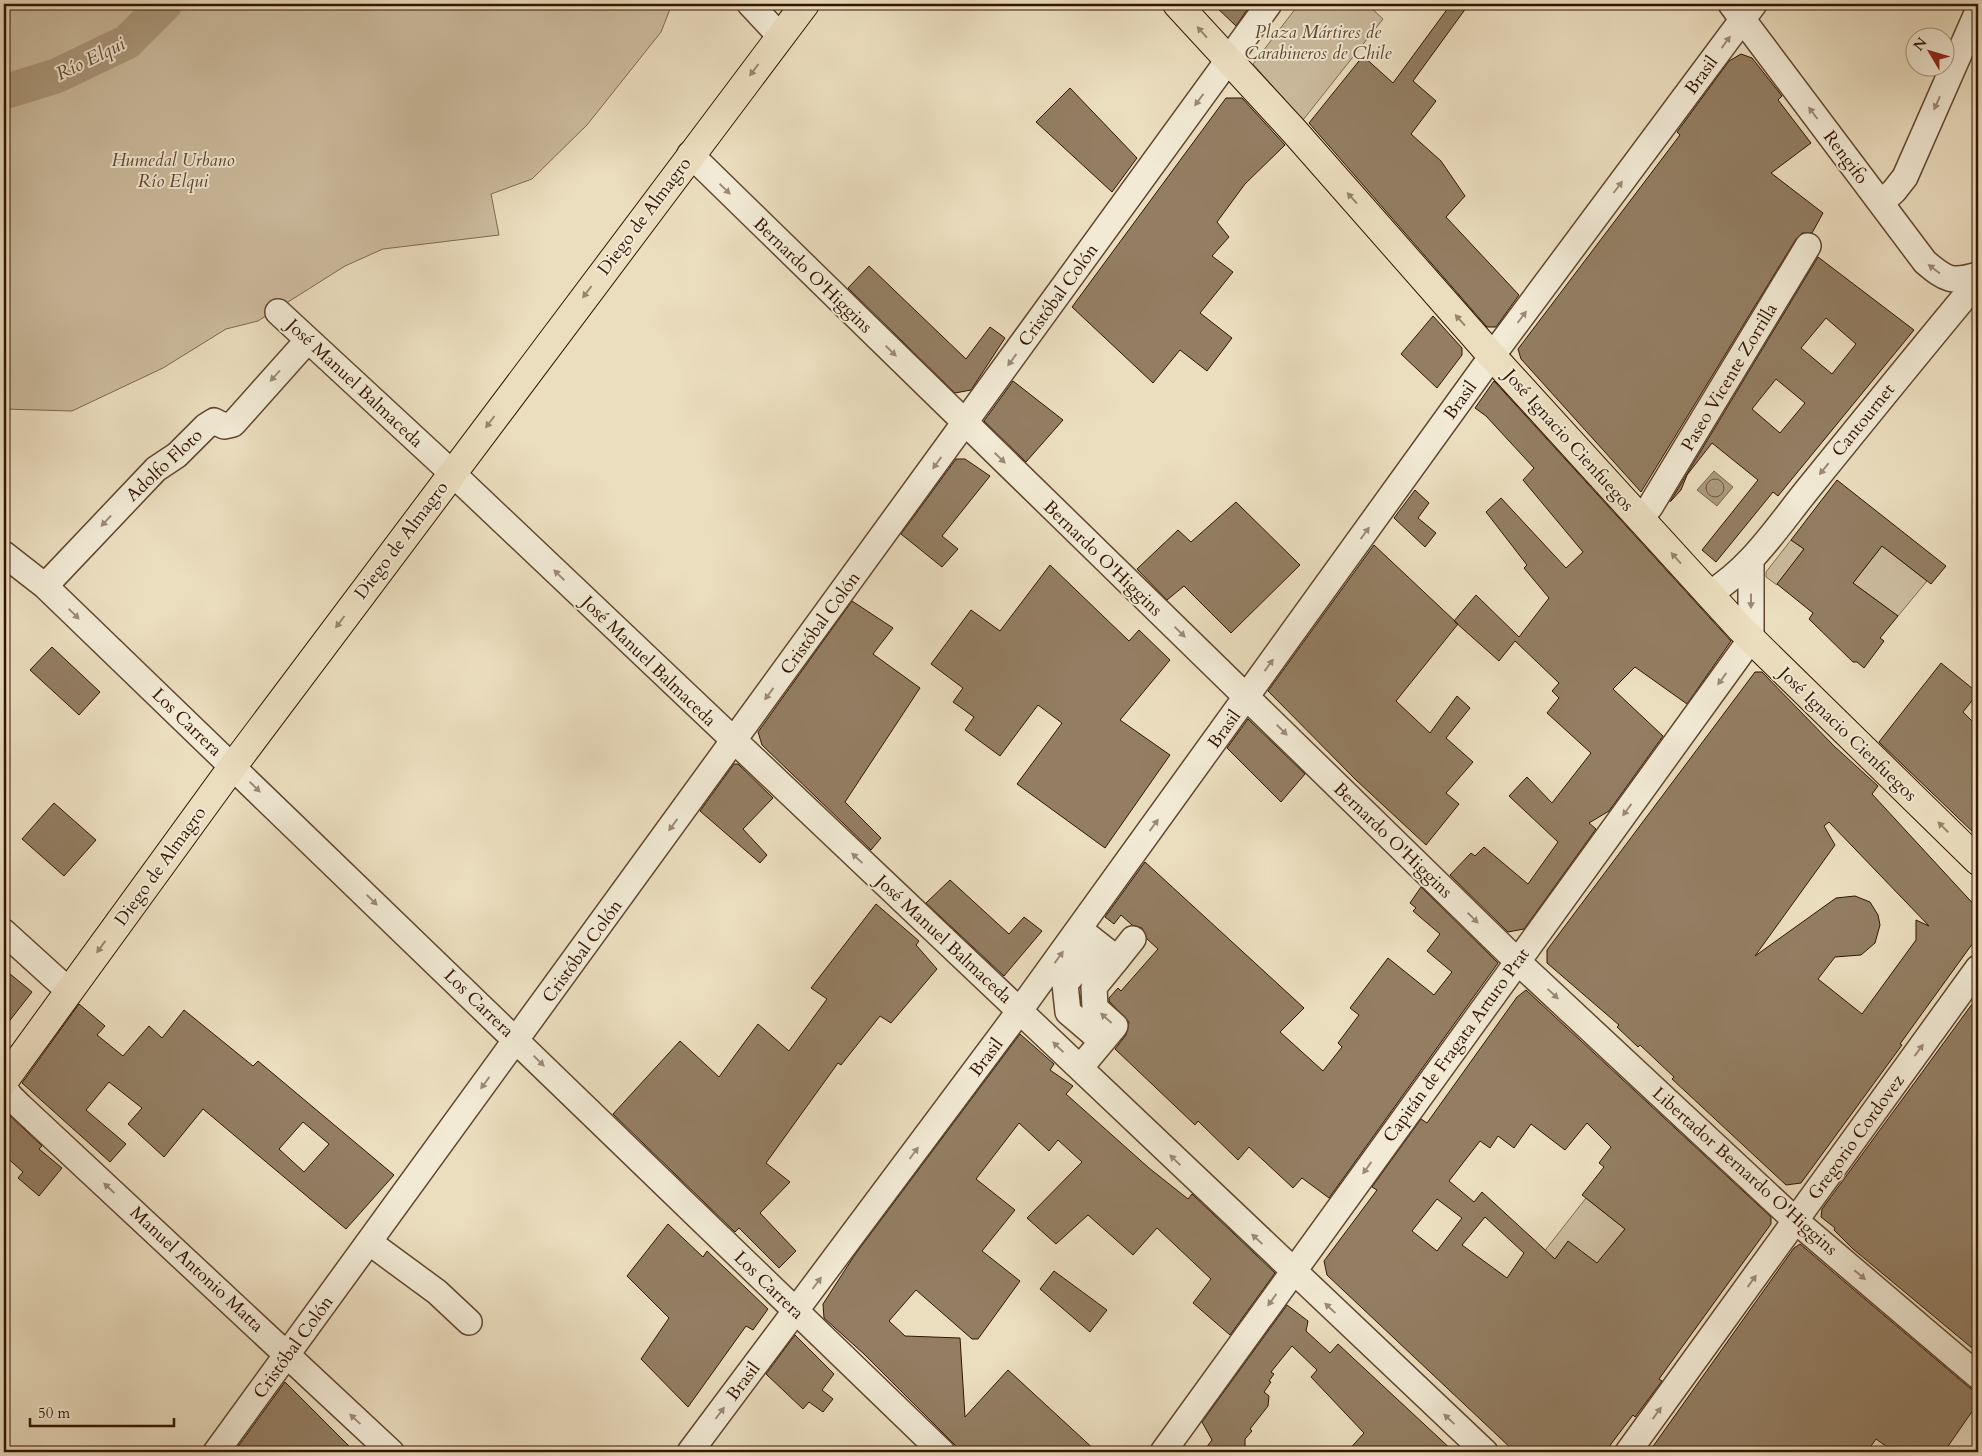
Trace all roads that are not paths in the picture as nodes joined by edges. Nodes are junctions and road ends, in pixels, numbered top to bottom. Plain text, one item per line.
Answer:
1 (750, 4) edge
2 (805, 4) edge
3 (1177, 4) edge
4 (1269, 4) edge
5 (1743, 9) edge
6 (1978, 11) edge
7 (780, 36) junction
8 (1228, 61) junction
9 (690, 154) junction
10 (1881, 203) junction
11 (1808, 246) dead end
12 (1978, 275) edge
13 (1978, 282) edge
14 (278, 312) dead end
15 (308, 340) junction
16 (1492, 356) junction
17 (965, 424) junction
18 (452, 473) junction
19 (1650, 507) dead end
20 (8, 557) edge
21 (1751, 562) junction
22 (45, 586) junction
23 (1709, 594) junction
24 (1751, 639) junction
25 (1247, 696) junction
26 (734, 742) junction
27 (232, 766) junction
28 (1978, 861) edge
29 (4, 932) edge
30 (1088, 936) junction
31 (1133, 939) dead end
32 (1117, 959) junction
33 (1517, 960) junction
34 (1978, 968) edge
35 (1040, 984) junction
36 (69, 991) junction
37 (1066, 995) junction
38 (1028, 1018) junction
39 (516, 1040) junction
40 (1102, 1041) junction
41 (1080, 1068) junction
42 (4, 1081) edge
43 (4, 1086) edge
44 (1796, 1221) junction
45 (369, 1242) junction
46 (1293, 1272) junction
47 (796, 1311) junction
48 (469, 1322) dead end
49 (287, 1354) junction
50 (1978, 1376) edge
51 (216, 1452) edge
52 (391, 1452) edge
53 (690, 1452) edge
54 (942, 1452) edge
55 (1163, 1452) edge
56 (1484, 1452) edge
57 (1628, 1452) edge

1 - 7 street
2 - 7 main road, Diego de Almagro
8 -> 3 main road, José Ignacio Cienfuegos
4 - 8 street, Cristóbal Colón
10 -> 5 street, Rengifo
16 -> 5 street, Brasil
6 -> 10 street
7 -> 9 main road, Diego de Almagro
16 -> 8 main road, José Ignacio Cienfuegos
8 -> 17 street, Cristóbal Colón
9 -> 17 street, Bernardo O'Higgins
9 -> 18 main road, Diego de Almagro
12 -> 10 street, Rengifo
11 - 19 street, Paseo Vicente Zorrilla
13 -> 21 street, Cantournet
14 - 15 street, José Manuel Balmaceda
15 - 18 street, José Manuel Balmaceda
15 -> 22 street, Adolfo Floto
23 -> 16 main road, José Ignacio Cienfuegos
25 -> 16 street, Brasil
17 -> 25 street, Bernardo O'Higgins
17 -> 26 street, Cristóbal Colón
26 -> 18 street, José Manuel Balmaceda
18 -> 27 main road, Diego de Almagro
20 - 22 street, Los Carrera
21 - 23 street, Cantournet
21 -> 24 street
22 -> 27 street, Los Carrera
23 - 24 main road, José Ignacio Cienfuegos
28 -> 24 main road, José Ignacio Cienfuegos
24 -> 33 street, Capitán de Fragata Arturo Prat
30 -> 25 street, Brasil
25 -> 33 street, Bernardo O'Higgins
38 -> 26 street, José Manuel Balmaceda
26 -> 39 street, Cristóbal Colón
27 -> 36 main road, Diego de Almagro
27 -> 39 street, Los Carrera
29 - 36 street
30 - 32 street
35 -> 30 street, Brasil
30 - 37 street
31 - 32 street
40 -> 32 street
33 -> 44 street, Libertador Bernardo O'Higgins
33 -> 46 street, Capitán de Fragata Arturo Prat
44 -> 34 street, Gregorio Cordovez
35 - 37 street
35 - 38 street, Brasil
36 - 42 main road, Diego de Almagro
37 - 38 street
37 - 40 street
41 -> 38 street, José Manuel Balmaceda
47 -> 38 street, Brasil
39 -> 45 street, Cristóbal Colón
39 -> 47 street, Los Carrera
40 - 41 street
46 -> 41 street, José Manuel Balmaceda
49 -> 43 street, Manuel Antonio Matta
44 -> 50 street, Libertador Bernardo O'Higgins
57 -> 44 street, Gregorio Cordovez
45 - 48 street
45 - 49 street, Cristóbal Colón
46 -> 55 street, Capitán de Fragata Arturo Prat
56 -> 46 street
53 -> 47 street, Brasil
47 - 54 street, Los Carrera
49 - 51 street, Cristóbal Colón
52 -> 49 street, Manuel Antonio Matta

